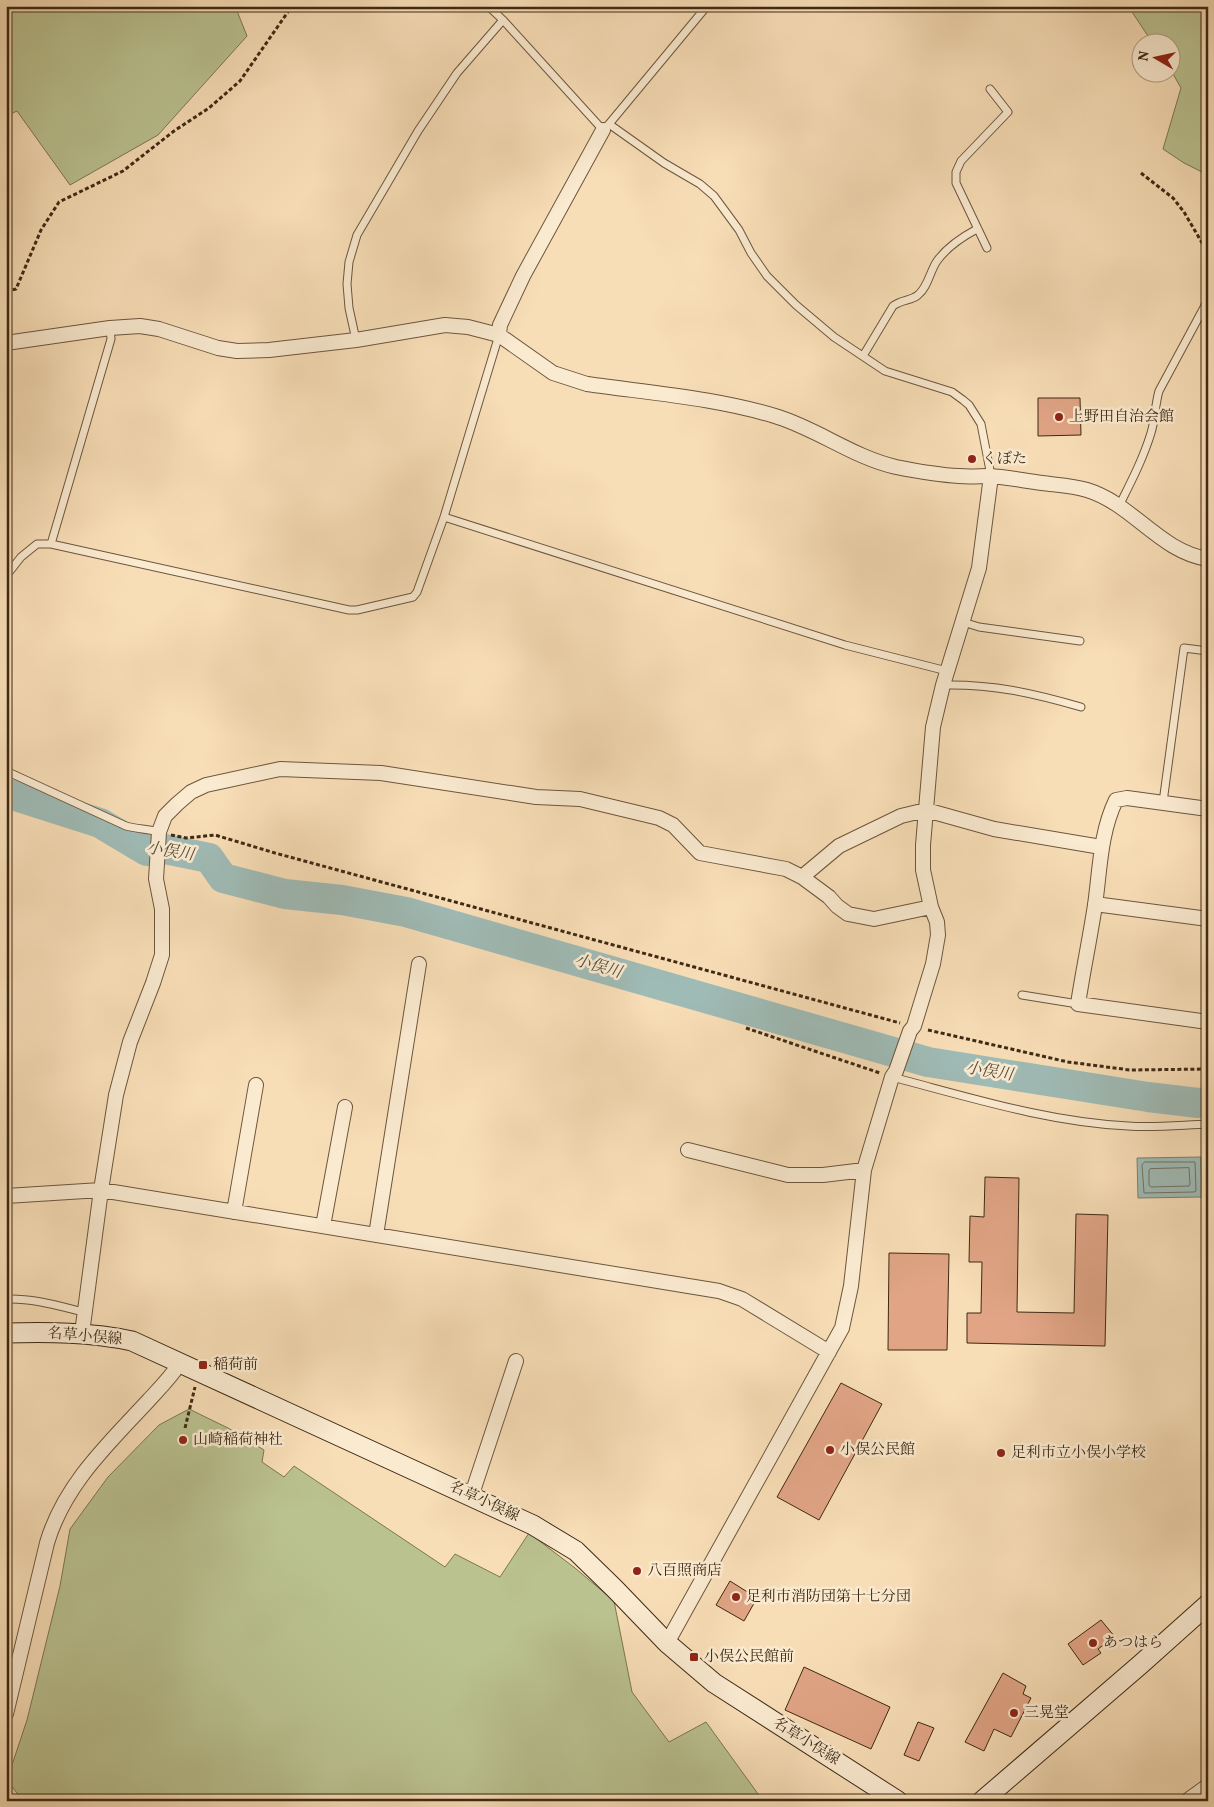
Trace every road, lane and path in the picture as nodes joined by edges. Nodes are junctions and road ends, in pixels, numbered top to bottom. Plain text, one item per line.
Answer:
1 (292, 6) edge
2 (488, 6) edge
3 (707, 6) edge
4 (503, 20) junction
5 (990, 89) dead end
6 (606, 127) junction
7 (1140, 173) dead end
8 (977, 229) junction
9 (987, 248) dead end
10 (1208, 253) edge
11 (6, 290) edge
12 (1208, 300) edge
13 (110, 328) junction
14 (499, 334) junction
15 (356, 340) junction
16 (6, 343) edge
17 (863, 356) junction
18 (991, 476) junction
19 (1119, 506) junction
20 (444, 517) junction
21 (51, 544) junction
22 (1208, 559) edge
23 (6, 576) edge
24 (963, 622) junction
25 (1080, 641) dead end
26 (1208, 651) edge
27 (945, 678) junction
28 (1081, 707) dead end
29 (6, 771) edge
30 (1163, 802) junction
31 (1208, 809) edge
32 (926, 810) junction
33 (159, 835) junction
34 (1101, 847) junction
35 (802, 877) junction
36 (1095, 904) junction
37 (931, 907) junction
38 (1208, 919) edge
39 (419, 964) dead end
40 (1022, 995) dead end
41 (1078, 1004) junction
42 (1208, 1022) edge
43 (746, 1028) dead end
44 (912, 1029) junction
45 (1208, 1069) edge
46 (894, 1074) junction
47 (256, 1085) dead end
48 (345, 1107) dead end
49 (1208, 1124) edge
50 (688, 1150) dead end
51 (864, 1170) junction
52 (101, 1190) junction
53 (6, 1196) edge
54 (234, 1212) junction
55 (323, 1226) junction
56 (376, 1235) junction
57 (6, 1299) edge
58 (84, 1312) junction
59 (6, 1333) edge
60 (82, 1333) junction
61 (830, 1352) junction
62 (516, 1361) dead end
63 (180, 1363) junction
64 (199, 1373) junction
65 (186, 1428) dead end
66 (471, 1497) junction
67 (1208, 1604) edge
68 (667, 1643) junction
69 (6, 1714) edge
70 (1208, 1788) edge
71 (898, 1801) edge
72 (982, 1801) edge
73 (1190, 1801) edge

1 - 11 path
2 - 4 lane
3 - 6 lane
4 - 6 lane
4 - 15 lane
5 - 8 lane
6 - 14 street
6 - 17 lane
7 - 10 path
8 - 9 lane
8 - 17 lane
12 - 19 lane
13 - 15 street
13 - 16 street
13 - 21 lane
14 - 15 street
14 - 18 street
14 - 20 lane
17 - 18 lane
18 - 19 street
18 - 24 street
19 - 22 street
20 - 21 lane
20 - 27 lane
21 - 23 lane
24 - 25 lane
24 - 27 street
26 - 30 lane
27 - 28 lane
27 - 32 street
29 - 33 lane
30 - 31 street
30 - 34 street
32 - 34 street
32 - 35 street
32 - 37 street
33 - 35 street
33 - 44 path
33 - 52 street
34 - 36 street
35 - 37 street
36 - 38 street
36 - 41 street
37 - 44 street
39 - 56 street
40 - 41 lane
41 - 42 street
43 - 46 path
44 - 45 path
44 - 46 street
46 - 49 lane
46 - 51 street
47 - 54 street
48 - 55 street
50 - 51 street
51 - 61 street
52 - 53 street
52 - 54 street
52 - 58 street
54 - 55 street
55 - 56 street
56 - 61 street
57 - 58 lane
58 - 60 street
59 - 60 main road, 名草小俣線
60 - 63 main road, 名草小俣線
61 - 68 street
62 - 66 street
63 - 64 main road, 名草小俣線
63 - 69 street
64 - 65 path
64 - 66 main road, 名草小俣線
66 - 68 main road, 名草小俣線
67 - 72 main road
68 - 71 main road, 名草小俣線
70 - 73 street

